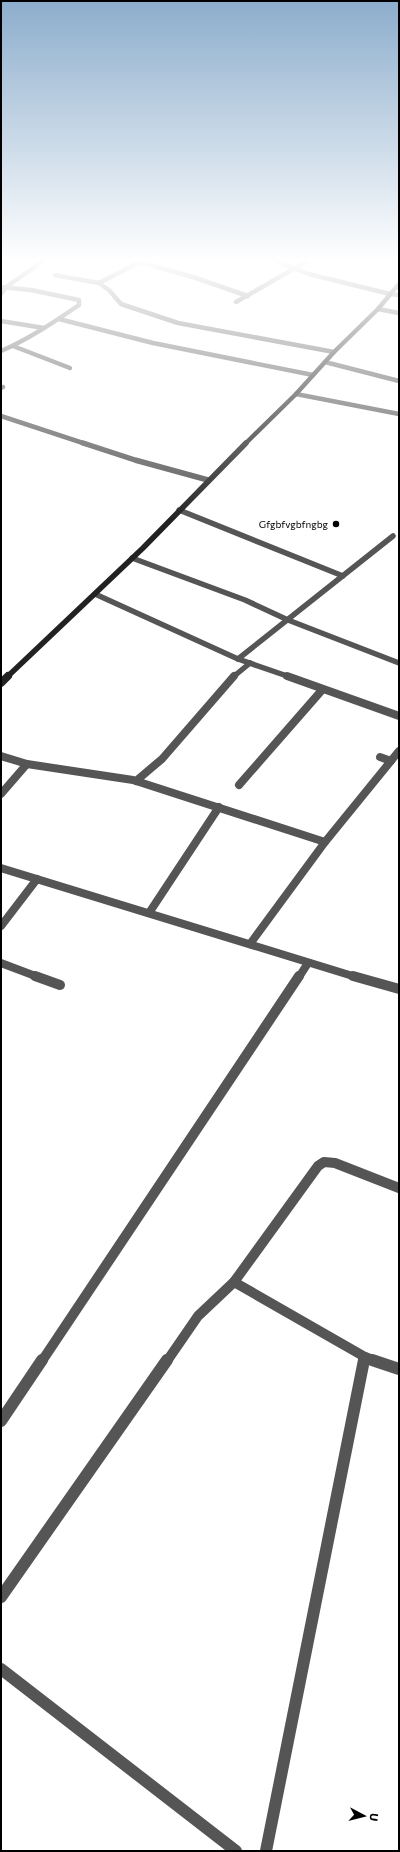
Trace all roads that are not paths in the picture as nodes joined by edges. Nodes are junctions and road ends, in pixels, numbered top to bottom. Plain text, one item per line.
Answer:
1 (17, 347) edge
2 (170, 347) edge
3 (309, 347) edge
4 (339, 347) edge
5 (334, 352) junction
6 (325, 362) junction
7 (70, 368) dead end
8 (313, 375) junction
9 (399, 381) edge
10 (296, 394) junction
11 (399, 414) edge
12 (1, 416) edge
13 (208, 480) junction
14 (179, 510) junction
15 (393, 536) dead end
16 (132, 558) junction
17 (343, 576) junction
18 (95, 594) junction
19 (288, 620) junction
20 (238, 659) junction
21 (250, 663) junction
22 (399, 663) edge
23 (1, 684) edge
24 (322, 690) junction
25 (399, 716) edge
26 (399, 751) edge
27 (1, 756) edge
28 (380, 757) dead end
29 (391, 761) junction
30 (27, 764) junction
31 (136, 781) junction
32 (239, 784) dead end
33 (1, 794) edge
34 (219, 807) junction
35 (326, 842) junction
36 (1, 868) edge
37 (37, 879) junction
38 (149, 913) junction
39 (1, 926) edge
40 (250, 944) junction
41 (1, 963) edge
42 (308, 963) junction
43 (60, 985) dead end
44 (399, 988) edge
45 (399, 1188) edge
46 (234, 1282) junction
47 (364, 1357) junction
48 (399, 1369) edge
49 (1, 1421) edge
50 (1, 1597) edge
51 (1, 1669) edge
52 (236, 1851) edge
53 (266, 1851) edge

1 - 7 street
2 - 8 street
3 - 5 street
4 - 5 main road
5 - 6 main road
6 - 8 main road
6 - 9 street
8 - 10 main road
10 - 11 street
10 - 13 main road
12 - 13 street
13 - 14 main road
14 - 16 main road
14 - 17 street
15 - 17 street
16 - 18 main road
16 - 19 street
17 - 19 street
18 - 20 street
18 - 23 main road
19 - 20 street
19 - 22 street
20 - 21 street
21 - 24 street
21 - 31 street
24 - 25 street
24 - 32 street
26 - 29 street
27 - 30 street
28 - 29 street
29 - 35 street
30 - 31 street
30 - 33 street
31 - 34 street
34 - 35 street
34 - 38 street
35 - 40 street
36 - 37 street
37 - 38 street
37 - 39 street
38 - 40 street
40 - 42 street
41 - 43 street
42 - 44 street
42 - 49 street
45 - 46 street
46 - 47 street
46 - 50 street
47 - 48 street
47 - 53 street
51 - 52 street

